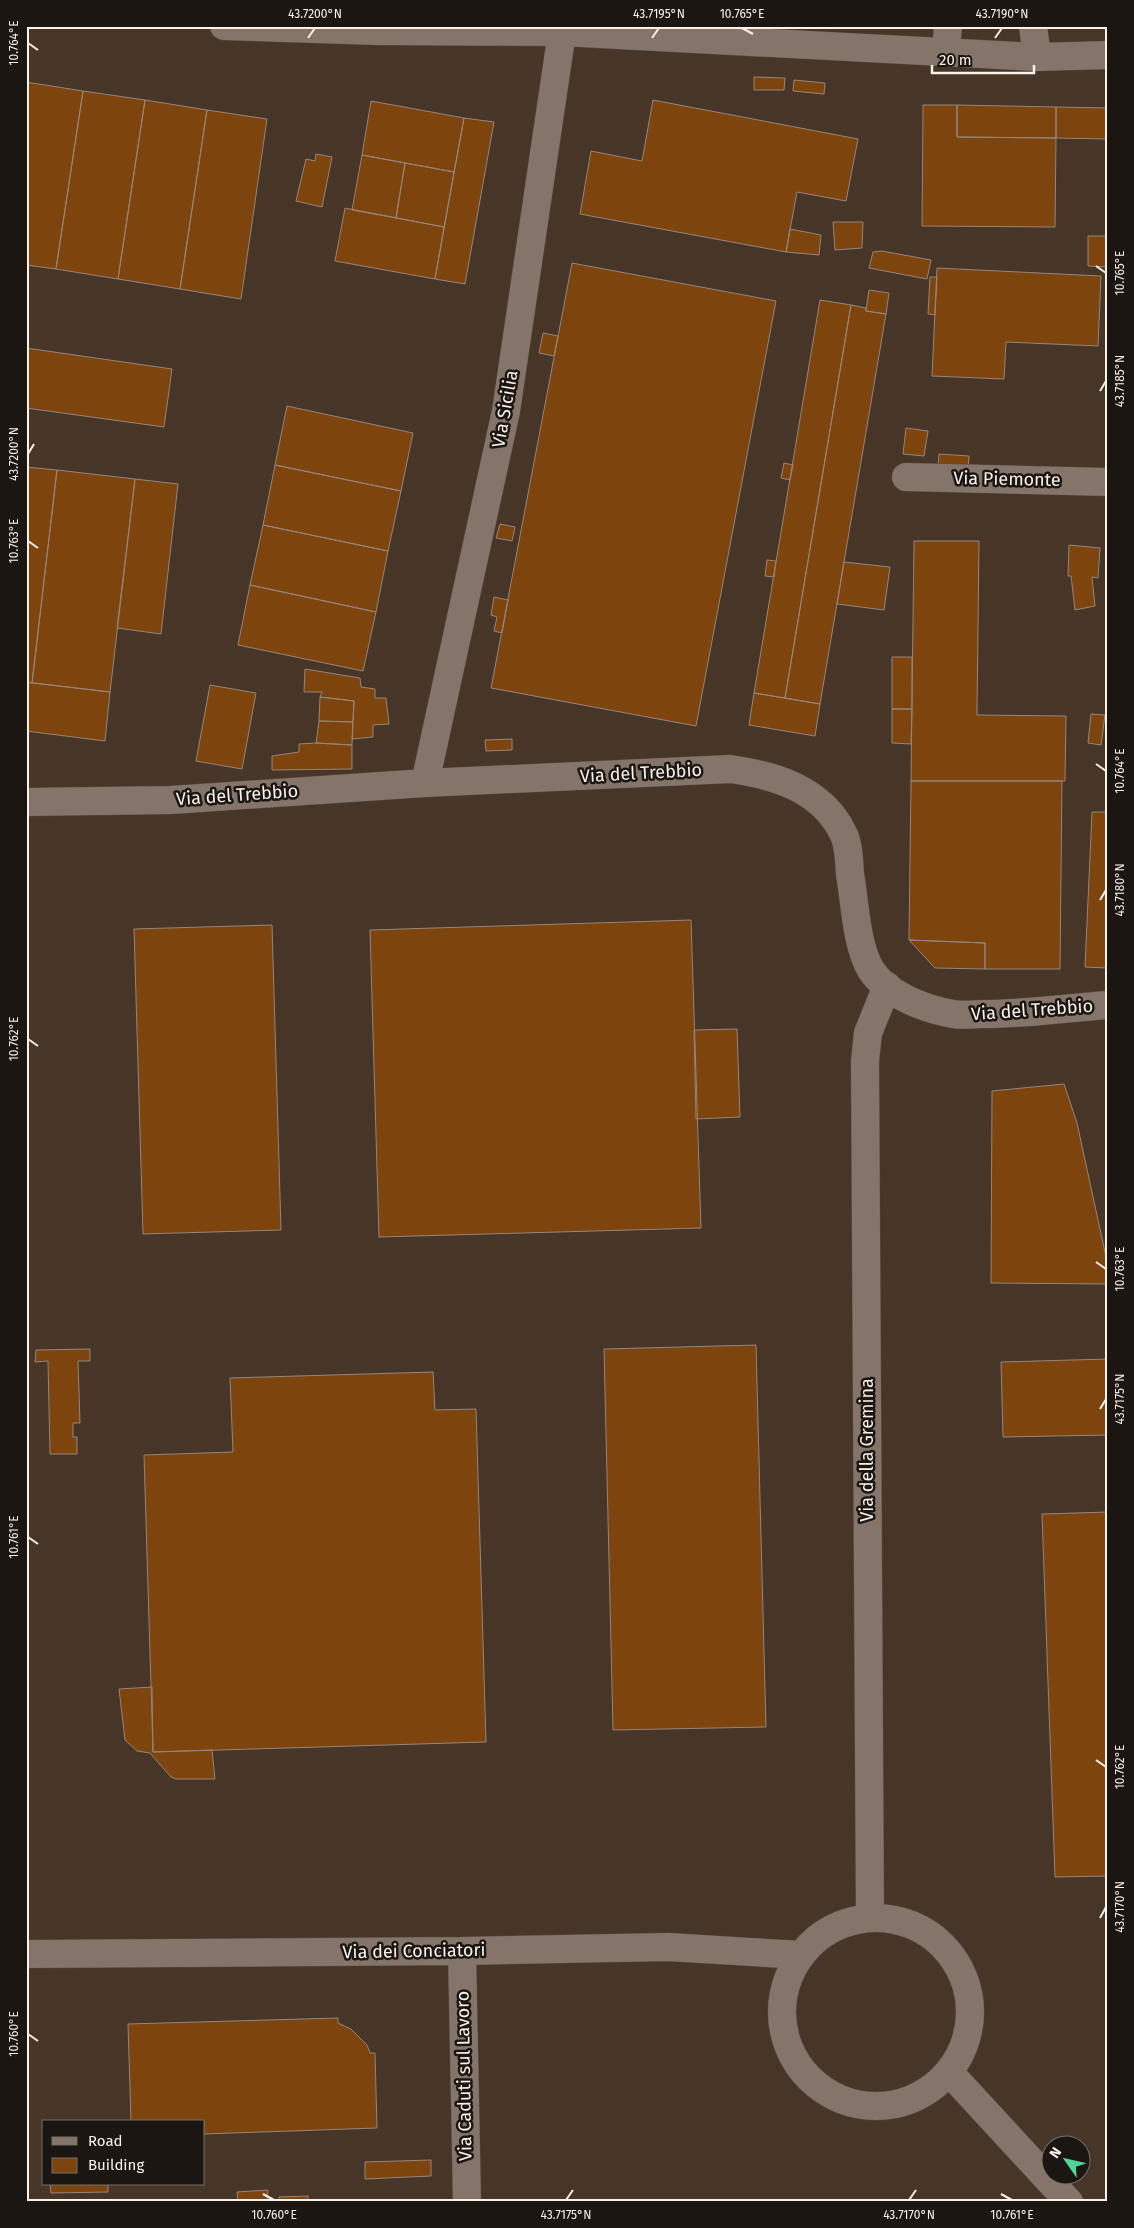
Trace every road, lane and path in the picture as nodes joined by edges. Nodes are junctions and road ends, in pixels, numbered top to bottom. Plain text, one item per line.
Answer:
1 (224, 26) edge
2 (1033, 26) edge
3 (377, 28) edge
4 (562, 32) junction
5 (947, 39) edge
6 (1108, 54) edge
7 (1037, 57) junction
8 (906, 477) dead end
9 (1108, 482) edge
10 (425, 783) junction
11 (26, 802) edge
12 (886, 986) junction
13 (1108, 1004) edge
14 (870, 1918) junction
15 (462, 1951) junction
16 (26, 1954) edge
17 (801, 1955) junction
18 (949, 2072) junction
19 (467, 2202) edge
20 (1069, 2202) edge

1 - 3 street
2 - 7 street
3 - 4 street
4 - 5 street
4 - 10 street, Via Sicilia
5 - 7 street
6 - 7 street
8 - 9 street, Via Piemonte
10 - 11 street, Via del Trebbio
10 - 12 street, Via del Trebbio
12 - 13 street, Via del Trebbio
12 - 14 street, Via della Gremina
14 - 17 street
14 - 18 street
15 - 16 street, Via dei Conciatori
15 - 17 street, Via dei Conciatori
15 - 19 street, Via Caduti sul Lavoro
17 - 18 street
18 - 20 street

